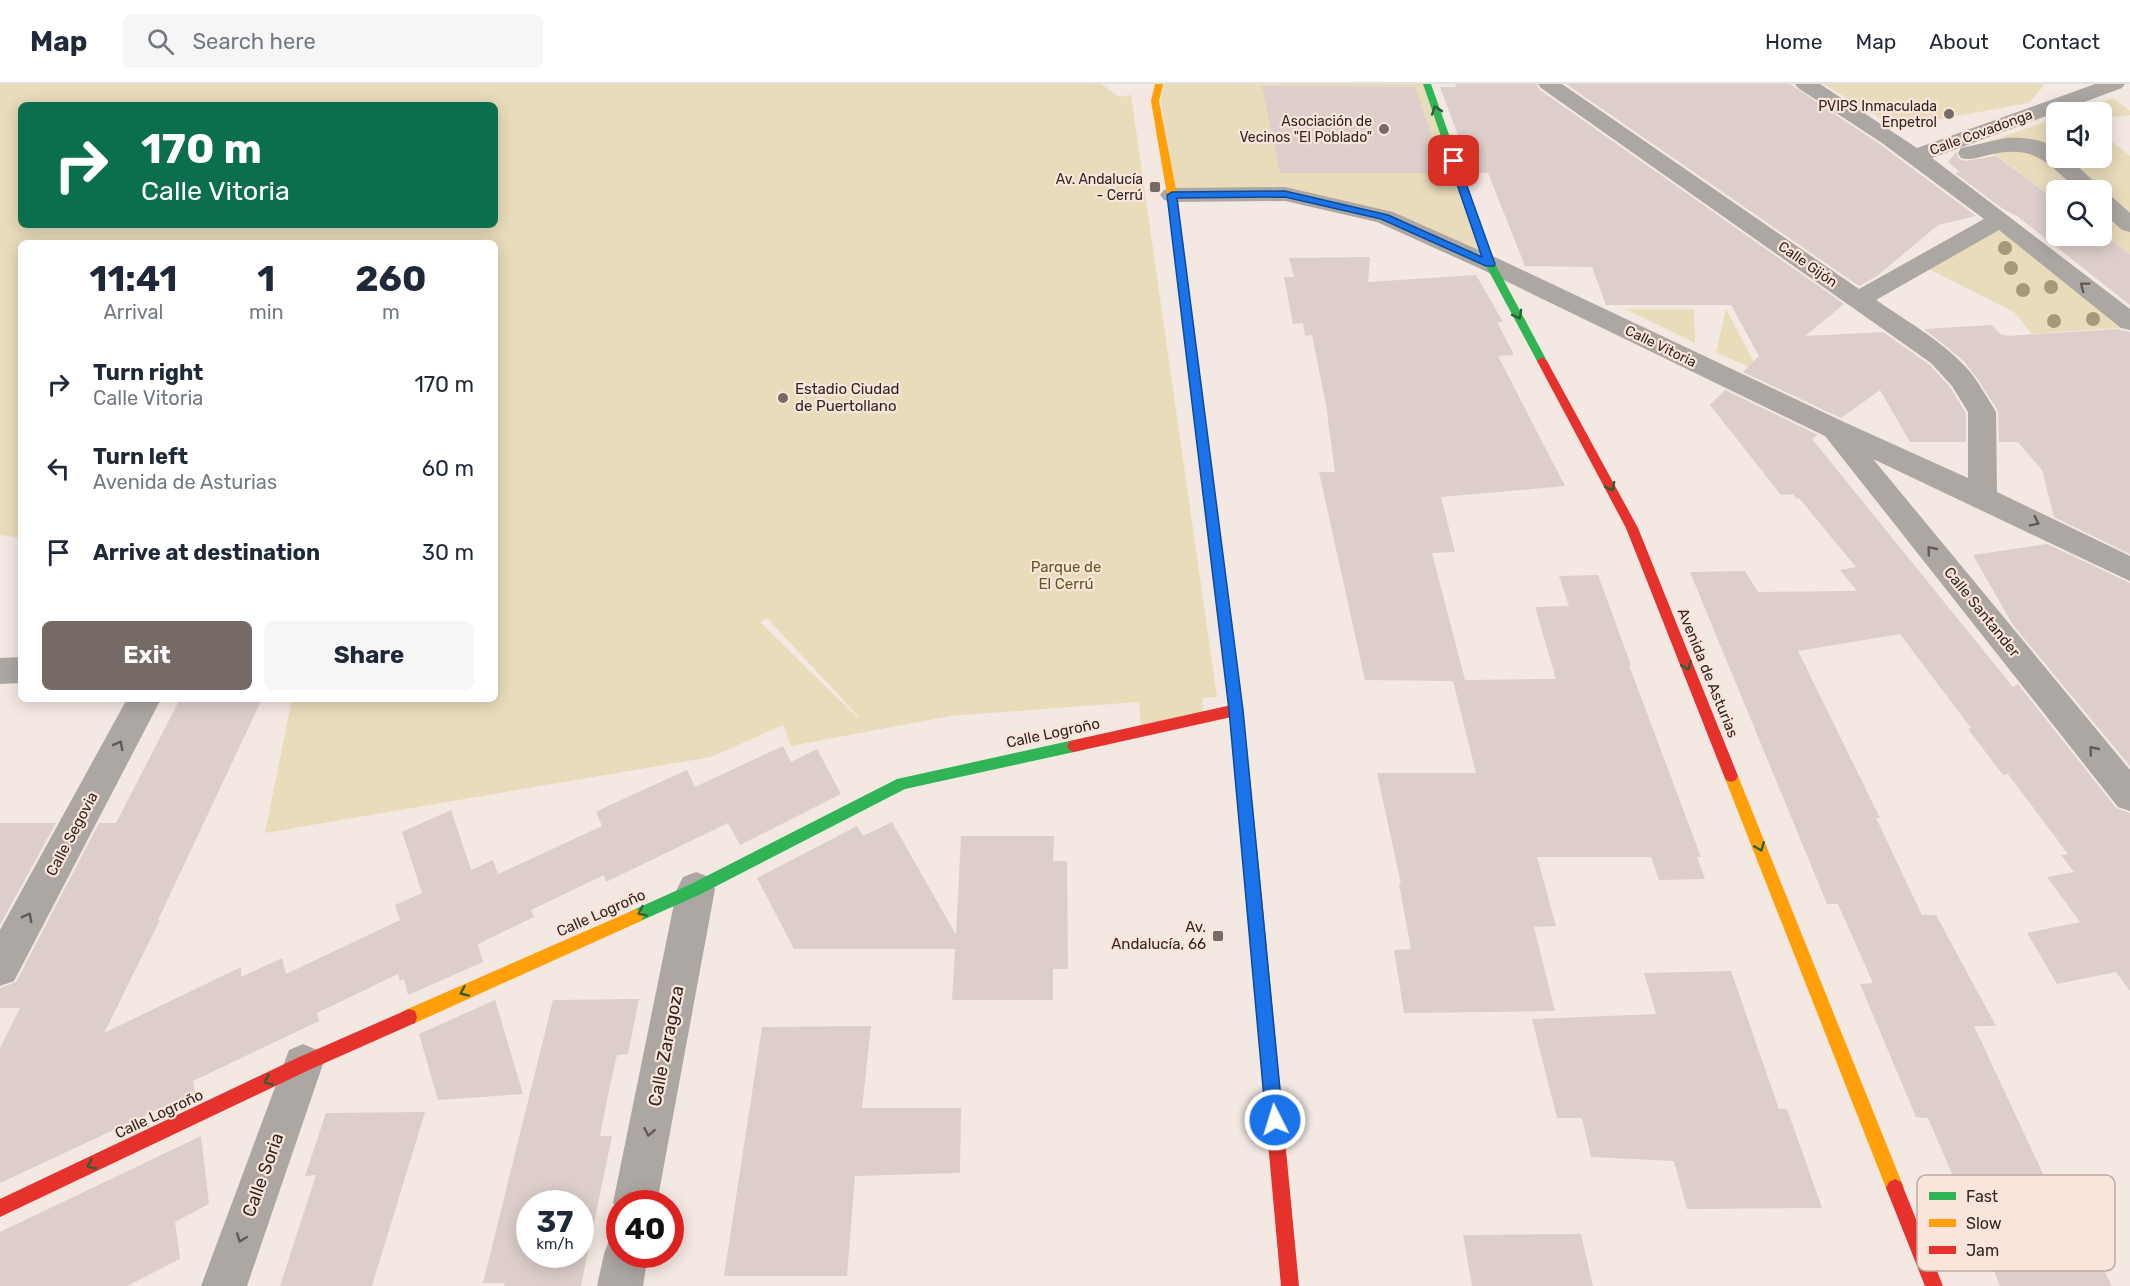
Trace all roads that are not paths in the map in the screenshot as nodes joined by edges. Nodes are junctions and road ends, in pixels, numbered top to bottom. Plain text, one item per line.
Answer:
1 (1160, 84) edge
2 (1427, 84) edge
3 (1548, 84) edge
4 (1805, 84) edge
5 (2116, 84) edge
6 (1143, 87) dead end
7 (2130, 94) edge
8 (1155, 101) junction
9 (1921, 160) junction
10 (2079, 180) edge
11 (1172, 195) junction
12 (2112, 209) edge
13 (1998, 220) junction
14 (2130, 225) edge
15 (1490, 264) junction
16 (1859, 299) junction
17 (2130, 322) edge
18 (1834, 429) junction
19 (1983, 497) junction
20 (2130, 569) edge
21 (0, 670) edge
22 (18, 670) edge
23 (142, 702) edge
24 (1236, 710) junction
25 (2130, 796) edge
26 (696, 889) junction
27 (0, 968) edge
28 (303, 1064) junction
29 (638, 1190) edge
30 (0, 1208) edge
31 (1917, 1243) edge
32 (623, 1268) edge
33 (1928, 1271) edge
34 (224, 1286) edge
35 (620, 1286) edge
36 (1290, 1286) edge
37 (1934, 1286) edge

1 - 8 street
15 -> 2 street, Avenida de Asturias
3 - 16 street, Calle Gijón
4 - 9 street, Calle Covadonga
5 - 7 street
5 - 9 street, Calle Covadonga
6 - 8 street
8 - 11 street
9 - 10 street, Calle Covadonga
9 - 13 street, Calle Covadonga
11 - 15 street, Calle Vitoria
11 - 24 street
12 - 14 street
13 - 16 street
17 -> 13 street, Calle Covadonga
15 - 18 street, Calle Vitoria
15 -> 31 street, Avenida de Asturias
16 - 19 street, Calle Gijón
18 - 19 street, Calle Vitoria
25 -> 18 street, Calle Santander
19 -> 20 street, Calle Vitoria
21 - 22 street
27 -> 23 street, Calle Segovia
24 - 26 street, Calle Logroño
24 - 36 street
26 -> 28 street, Calle Logroño
26 -> 29 street, Calle Zaragoza
28 -> 30 street, Calle Logroño
28 -> 34 street, Calle Soria
32 - 35 street
33 -> 37 street, Avenida de Asturias

